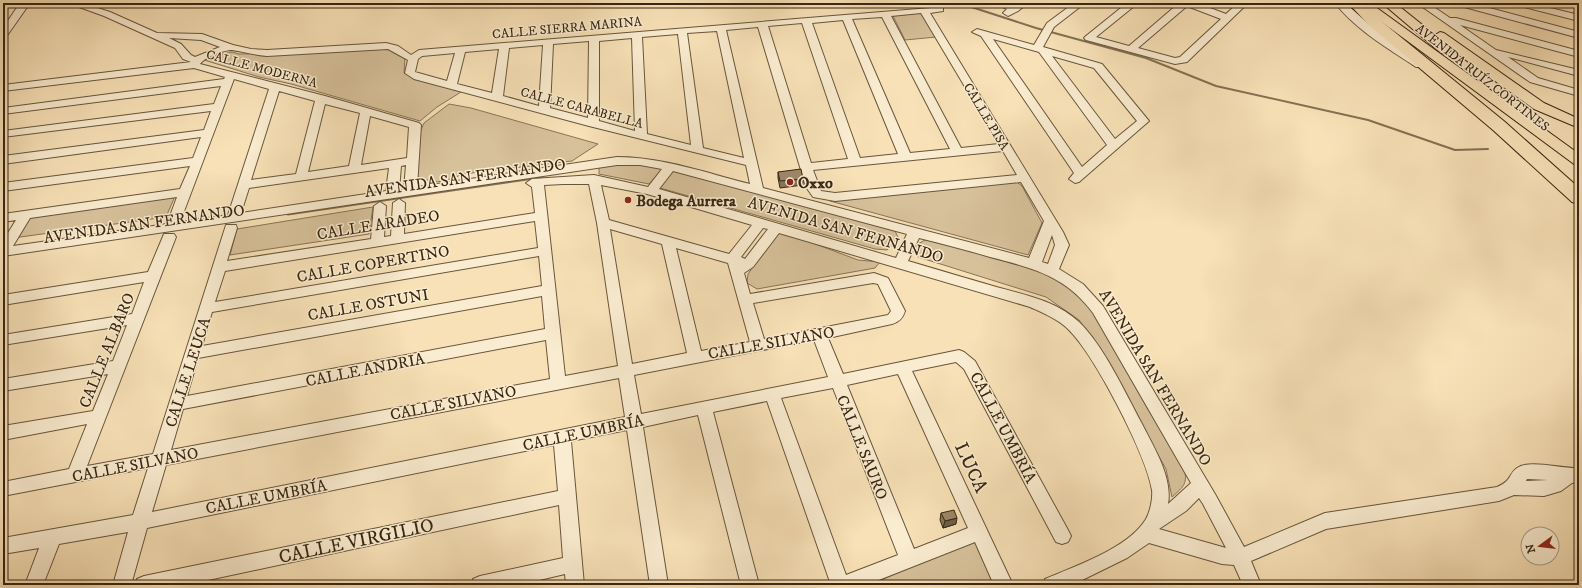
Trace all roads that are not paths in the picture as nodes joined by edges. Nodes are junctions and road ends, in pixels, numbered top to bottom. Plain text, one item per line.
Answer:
1 (25, 3) edge
2 (75, 3) edge
3 (999, 3) edge
4 (1023, 3) edge
5 (1080, 3) edge
6 (1133, 3) edge
7 (1184, 3) edge
8 (1189, 3) edge
9 (1243, 3) edge
10 (1340, 3) edge
11 (1355, 3) edge
12 (1362, 3) edge
13 (1388, 3) edge
14 (1392, 3) edge
15 (1422, 3) edge
16 (1460, 3) edge
17 (1519, 3) edge
18 (940, 9) dead end
19 (924, 10) junction
20 (885, 14) junction
21 (846, 17) junction
22 (1226, 18) junction
23 (1443, 18) junction
24 (1579, 18) edge
25 (806, 20) junction
26 (762, 24) junction
27 (721, 27) junction
28 (682, 30) junction
29 (637, 34) junction
30 (3, 35) edge
31 (1579, 35) edge
32 (152, 36) junction
33 (594, 38) junction
34 (548, 41) junction
35 (504, 45) junction
36 (226, 49) junction
37 (461, 49) junction
38 (1489, 49) junction
39 (1043, 50) junction
40 (1130, 50) junction
41 (1579, 54) edge
42 (413, 58) junction
43 (195, 63) junction
44 (218, 70) junction
45 (1579, 73) edge
46 (229, 78) junction
47 (1445, 82) junction
48 (275, 86) junction
49 (451, 86) junction
50 (3, 88) edge
51 (1579, 93) edge
52 (321, 98) junction
53 (497, 99) junction
54 (217, 107) junction
55 (3, 111) edge
56 (366, 111) junction
57 (544, 111) junction
58 (593, 124) junction
59 (1579, 124) edge
60 (1499, 126) junction
61 (207, 133) junction
62 (3, 134) edge
63 (641, 136) junction
64 (1113, 145) junction
65 (1006, 148) junction
66 (1579, 150) edge
67 (698, 151) junction
68 (957, 151) junction
69 (905, 156) junction
70 (3, 160) edge
71 (197, 161) junction
72 (412, 161) junction
73 (855, 161) junction
74 (1579, 161) edge
75 (751, 163) junction
76 (395, 164) junction
77 (670, 167) junction
78 (806, 167) junction
79 (354, 169) junction
80 (736, 172) junction
81 (301, 177) junction
82 (1024, 178) junction
83 (594, 180) junction
84 (538, 182) junction
85 (243, 185) junction
86 (3, 187) edge
87 (757, 189) junction
88 (651, 191) junction
89 (186, 192) junction
90 (410, 193) junction
91 (1579, 198) edge
92 (396, 199) junction
93 (1579, 202) edge
94 (380, 206) junction
95 (26, 215) junction
96 (541, 216) junction
97 (3, 218) edge
98 (762, 222) junction
99 (1050, 222) junction
100 (232, 223) junction
101 (603, 224) junction
102 (777, 227) junction
103 (171, 232) junction
104 (915, 232) junction
105 (397, 237) junction
106 (377, 241) junction
107 (668, 241) junction
108 (545, 251) junction
109 (3, 252) edge
110 (733, 258) junction
111 (3, 262) edge
112 (901, 262) junction
113 (748, 264) junction
114 (1034, 264) junction
115 (219, 267) junction
116 (1052, 271) junction
117 (737, 272) junction
118 (154, 276) junction
119 (549, 290) junction
120 (3, 300) edge
121 (744, 300) junction
122 (207, 308) junction
123 (138, 318) junction
124 (554, 334) junction
125 (819, 334) junction
126 (3, 340) edge
127 (758, 344) junction
128 (193, 353) junction
129 (695, 356) junction
130 (119, 366) junction
131 (902, 367) junction
132 (627, 369) junction
133 (837, 381) junction
134 (558, 382) junction
135 (3, 385) edge
136 (772, 394) junction
137 (177, 404) junction
138 (704, 407) junction
139 (98, 416) junction
140 (634, 421) junction
141 (3, 433) edge
142 (562, 437) junction
143 (159, 458) junction
144 (75, 476) junction
145 (1573, 476) edge
146 (1200, 484) junction
147 (3, 489) edge
148 (568, 496) junction
149 (140, 522) junction
150 (1150, 528) junction
151 (979, 532) junction
152 (53, 536) junction
153 (1062, 536) dead end
154 (3, 546) edge
155 (1240, 557) junction
156 (909, 559) junction
157 (573, 564) junction
158 (34, 585) edge
159 (122, 585) edge
160 (144, 585) edge
161 (480, 585) edge
162 (575, 585) edge
163 (659, 585) edge
164 (750, 585) edge
165 (840, 585) edge
166 (844, 585) edge
167 (1004, 585) edge
168 (1052, 585) edge
169 (1252, 585) edge

1 - 30 street
2 - 32 street
3 - 4 street
5 - 39 street
6 - 40 street
7 - 40 street
8 - 22 street
9 - 22 street
10 - 47 street
11 - 47 highway
12 - 74 main road, AVENIDA RUÍZ CORTINES
13 - 66 main road, AVENIDA RUÍZ CORTINES
14 - 59 main road
15 - 23 street
16 - 31 street
17 - 24 street
18 - 19 street, CALLE SIERRA MARINA
19 - 20 street, CALLE SIERRA MARINA
19 - 65 street, CALLE PISA
20 - 21 street, CALLE SIERRA MARINA
20 - 68 street
21 - 25 street, CALLE SIERRA MARINA
21 - 69 street
22 - 40 street
23 - 38 street
23 - 41 street
25 - 26 street, CALLE SIERRA MARINA
25 - 73 street
26 - 27 street, CALLE SIERRA MARINA
26 - 78 street
27 - 28 street, CALLE SIERRA MARINA
27 - 75 street
28 - 29 street, CALLE SIERRA MARINA
28 - 67 street
29 - 33 street, CALLE SIERRA MARINA
29 - 63 street
32 - 36 street
32 - 43 street
33 - 34 street, CALLE SIERRA MARINA
33 - 58 street
34 - 35 street, CALLE SIERRA MARINA
34 - 57 street
35 - 37 street, CALLE SIERRA MARINA
35 - 53 street
36 - 42 street
36 - 43 street
36 - 44 street
37 - 42 street, CALLE SIERRA MARINA
37 - 49 street
38 - 45 street
38 - 51 street
39 - 64 street
39 - 64 street
39 - 64 street
42 - 49 street, CALLE CARABELLA
43 - 44 street, CALLE MODERNA
43 - 50 street, CALLE MODERNA
44 - 46 street, CALLE MODERNA
46 - 48 street, CALLE MODERNA
46 - 54 street, CALLE ALBARO
46 - 55 street
47 - 60 highway
48 - 52 street, CALLE MODERNA
48 - 85 street, CALLE LEUCA
49 - 53 street, CALLE CARABELLA
52 - 56 street, CALLE MODERNA
52 - 81 street
53 - 57 street, CALLE CARABELLA
54 - 61 street, CALLE ALBARO
54 - 62 street
56 - 72 street, CALLE MODERNA
56 - 79 street
57 - 58 street, CALLE CARABELLA
58 - 63 street, CALLE CARABELLA
60 - 91 highway
60 - 93 street
61 - 70 street
61 - 71 street, CALLE ALBARO
63 - 67 street, CALLE CARABELLA
65 - 68 street
65 - 82 street, CALLE PISA
67 - 80 street, CALLE CARABELLA
68 - 69 street
69 - 73 street
71 - 86 street
71 - 89 street, CALLE ALBARO
72 - 76 street
72 - 90 street
73 - 78 street
75 - 80 street, CALLE CARABELLA
75 - 87 street
76 - 79 street
76 - 92 street
77 - 80 street, AVENIDA SAN FERNANDO
77 - 88 street
77 - 90 street, AVENIDA SAN FERNANDO
78 - 82 street
79 - 81 street
80 - 87 street, AVENIDA SAN FERNANDO
81 - 85 street
82 - 99 street, CALLE PISA
83 - 84 street, AVENIDA SAN FERNANDO
83 - 88 street, AVENIDA SAN FERNANDO
83 - 101 street
84 - 92 street, AVENIDA SAN FERNANDO
84 - 96 street
85 - 100 street, CALLE LEUCA
87 - 104 street, AVENIDA SAN FERNANDO
88 - 98 street, AVENIDA SAN FERNANDO
89 - 95 street
89 - 103 street, CALLE ALBARO
90 - 92 street, AVENIDA SAN FERNANDO
92 - 94 street, AVENIDA SAN FERNANDO
92 - 100 street, AVENIDA SAN FERNANDO
92 - 105 street
94 - 100 street, AVENIDA SAN FERNANDO
94 - 106 street
95 - 97 street
95 - 109 street
96 - 105 street, CALLE ARADEO
96 - 108 street
98 - 102 street, AVENIDA SAN FERNANDO
98 - 110 street
99 - 114 street
99 - 116 street, CALLE PISA
100 - 103 street, AVENIDA SAN FERNANDO
100 - 115 street, CALLE LEUCA
101 - 107 street
101 - 132 street
102 - 112 street, AVENIDA SAN FERNANDO
102 - 113 street
103 - 109 street, AVENIDA SAN FERNANDO
103 - 111 street, AVENIDA SAN FERNANDO
103 - 118 street, CALLE ALBARO
104 - 112 street
104 - 114 street, AVENIDA SAN FERNANDO
105 - 106 street, CALLE ARADEO
106 - 115 street, CALLE ARADEO
107 - 110 street
107 - 129 street
108 - 119 street
108 - 122 street, CALLE COPERTINO
110 - 113 street
110 - 117 street
112 - 150 street, AVENIDA SAN FERNANDO
113 - 117 street
114 - 116 street, AVENIDA SAN FERNANDO
115 - 122 street, CALLE LEUCA
116 - 146 street, AVENIDA SAN FERNANDO
117 - 121 street
118 - 120 street
118 - 123 street, CALLE ALBARO
119 - 124 street
119 - 128 street, CALLE OSTUNI
121 - 125 street, CALLE SILVANO
121 - 127 street
122 - 128 street, CALLE LEUCA
123 - 126 street
123 - 130 street, CALLE ALBARO
124 - 134 street
124 - 137 street, CALLE ANDRIA
125 - 127 street, CALLE SILVANO
125 - 133 street, CALLE SAURO
127 - 129 street, CALLE SILVANO
128 - 137 street, CALLE LEUCA
129 - 132 street, CALLE SILVANO
130 - 135 street
130 - 139 street, CALLE ALBARO
131 - 133 street, CALLE UMBRÍA
131 - 151 street, LUCA
131 - 153 street, CALLE UMBRÍA
132 - 134 street, CALLE SILVANO
132 - 140 street
133 - 136 street, CALLE UMBRÍA
133 - 156 street, CALLE SAURO
134 - 143 street, CALLE SILVANO
136 - 138 street, CALLE UMBRÍA
136 - 165 street
137 - 143 street, CALLE LEUCA
138 - 140 street, CALLE UMBRÍA
138 - 164 street
139 - 141 street
139 - 144 street, CALLE ALBARO
140 - 142 street, CALLE UMBRÍA
140 - 163 street
142 - 148 street
142 - 149 street, CALLE UMBRÍA
143 - 144 street, CALLE SILVANO
143 - 149 street, CALLE LEUCA
144 - 147 street, CALLE SILVANO
145 - 155 street
146 - 150 street
146 - 155 street, AVENIDA SAN FERNANDO
148 - 157 street
148 - 160 street, CALLE VIRGILIO
149 - 152 street, CALLE UMBRÍA
149 - 159 street, CALLE LEUCA
150 - 155 street
150 - 168 street
151 - 156 street
151 - 167 street, LUCA
152 - 154 street, CALLE UMBRÍA
152 - 158 street
155 - 169 street, AVENIDA SAN FERNANDO
156 - 166 street
157 - 161 street
157 - 162 street

